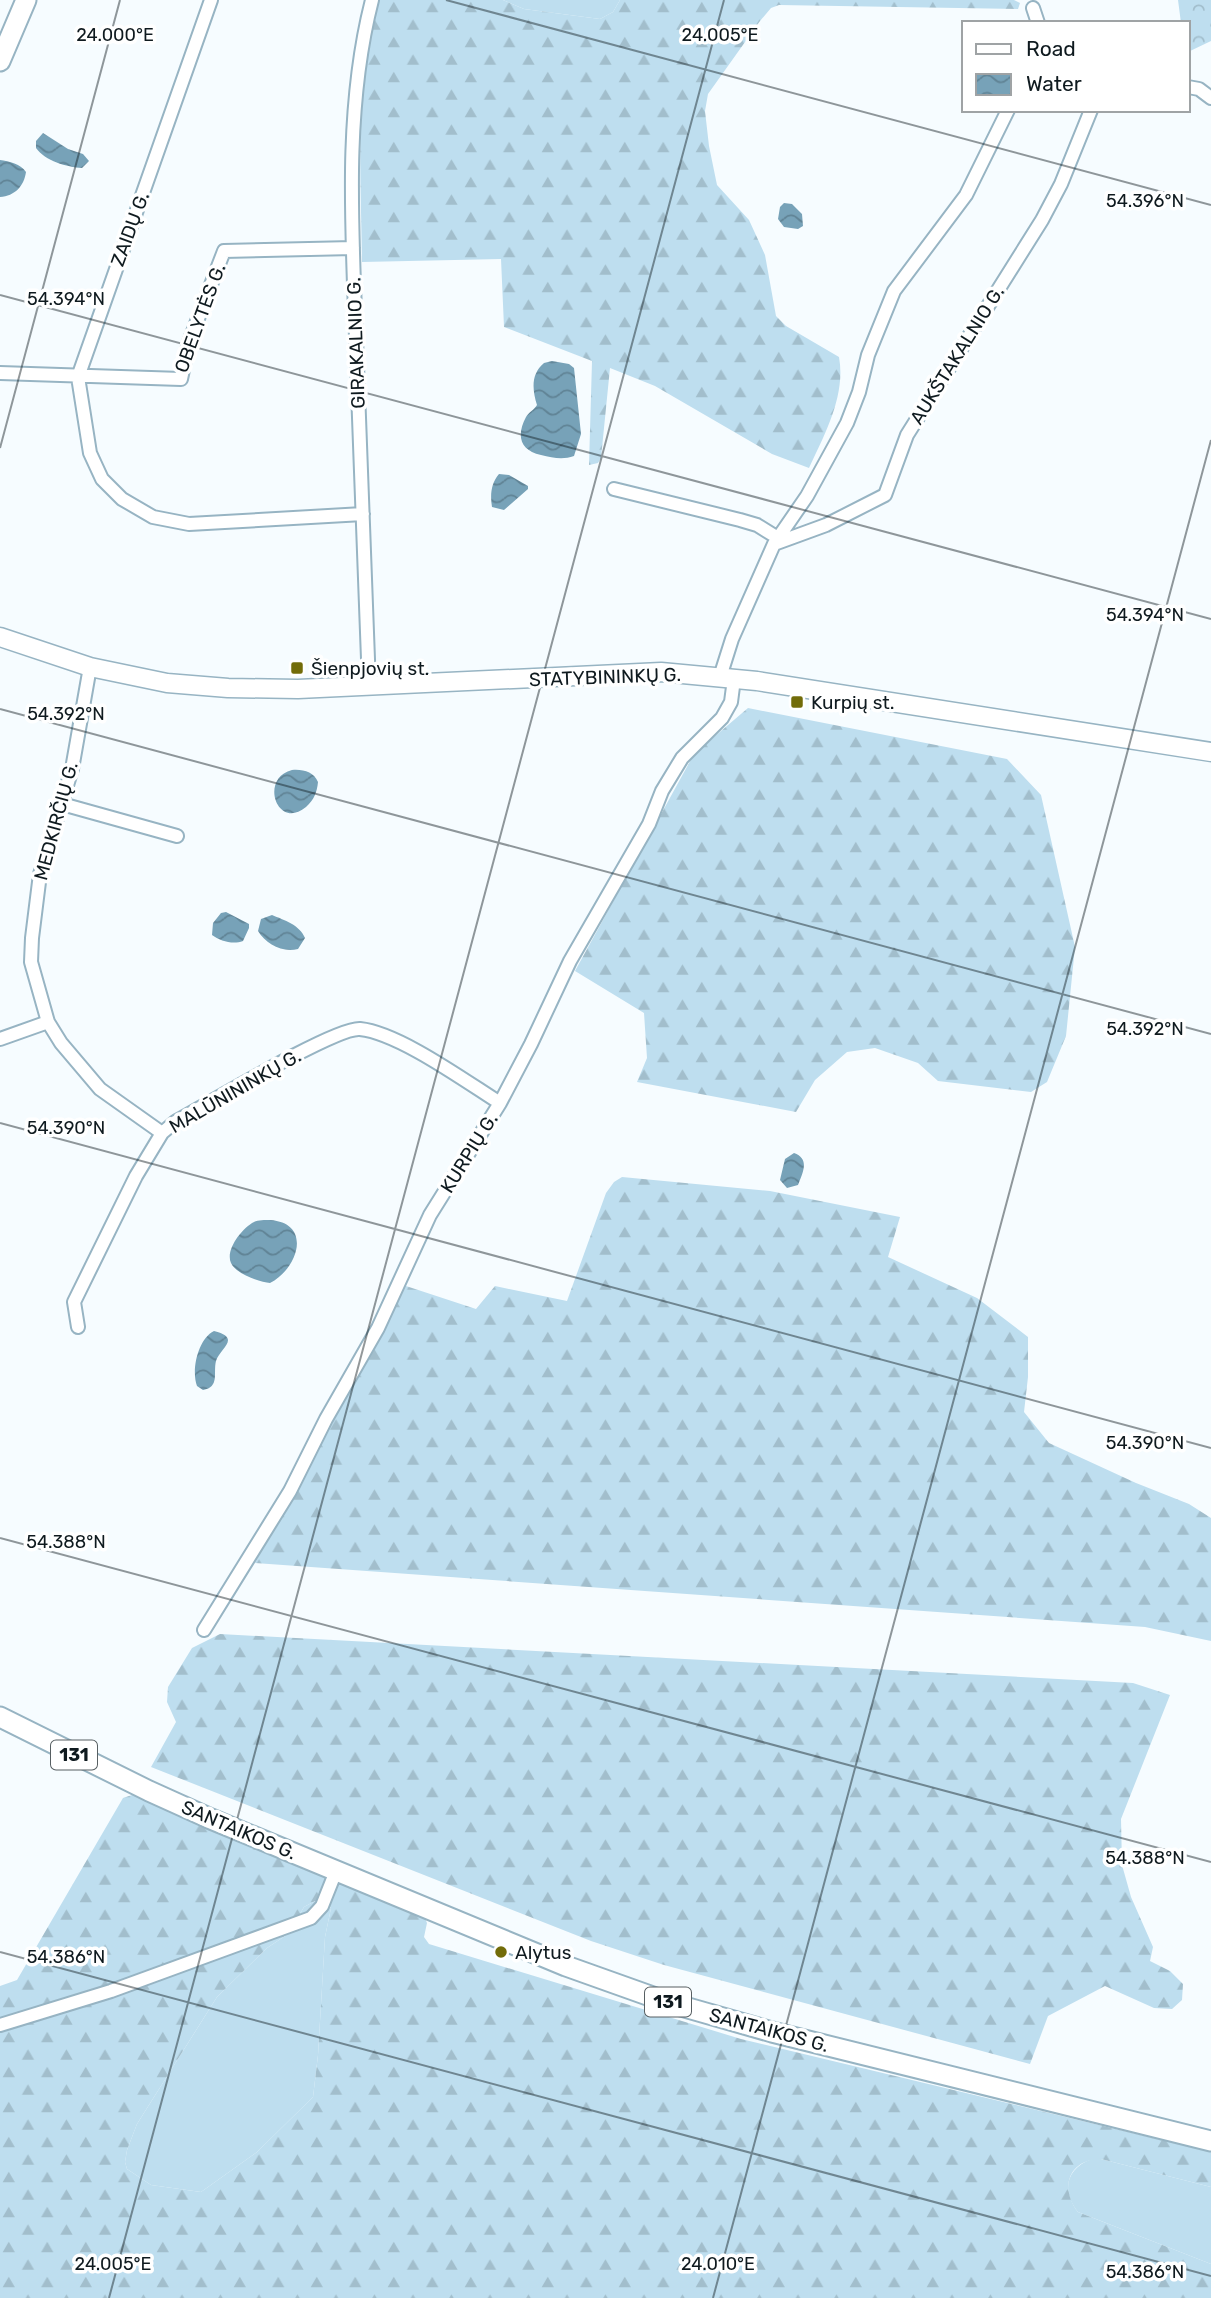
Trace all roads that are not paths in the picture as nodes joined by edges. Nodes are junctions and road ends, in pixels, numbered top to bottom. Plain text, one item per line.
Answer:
1 (26, 0) edge
2 (211, 0) edge
3 (372, 0) edge
4 (1033, 8) dead end
5 (1037, 21) edge
6 (0, 61) edge
7 (1190, 87) edge
8 (1211, 98) edge
9 (1006, 112) edge
10 (1090, 112) edge
11 (353, 248) junction
12 (0, 373) edge
13 (78, 377) junction
14 (614, 489) dead end
15 (363, 514) junction
16 (776, 541) junction
17 (0, 637) edge
18 (90, 667) junction
19 (727, 678) junction
20 (369, 686) junction
21 (1211, 752) edge
22 (62, 804) junction
23 (177, 836) dead end
24 (48, 1022) junction
25 (0, 1038) edge
26 (500, 1103) junction
27 (162, 1133) junction
28 (78, 1327) dead end
29 (204, 1630) dead end
30 (0, 1717) edge
31 (336, 1871) junction
32 (0, 2025) edge
33 (1211, 2141) edge

1 - 6 main road
2 - 13 street, ZAIDŲ G.
3 - 11 street, GIRAKALNIO G.
4 - 5 street
7 - 8 street
9 - 16 street
10 - 16 street, AUKŠTAKALNIO G.
11 - 13 street, OBELYTĖS G.
11 - 15 street, GIRAKALNIO G.
12 - 13 street, OBELYTĖS G.
13 - 15 street, ZAIDŲ G.
14 - 16 street
15 - 20 street, GIRAKALNIO G.
16 - 19 street
17 - 18 street, STATYBININKŲ G.
18 - 20 street, STATYBININKŲ G.
18 - 22 street, MEDKIRČIŲ G.
19 - 20 street, STATYBININKŲ G.
19 - 21 street, STATYBININKŲ G.
19 - 26 street, KURPIŲ G.
22 - 23 street
22 - 24 street, MEDKIRČIŲ G.
24 - 25 street
24 - 27 street, MEDKIRČIŲ G.
26 - 27 street, MALŪNININKŲ G.
26 - 29 street, KURPIŲ G.
27 - 28 street, MALŪNININKŲ G.
30 - 31 main road, SANTAIKOS G. / 131
31 - 32 street
31 - 33 main road, SANTAIKOS G. / 131

